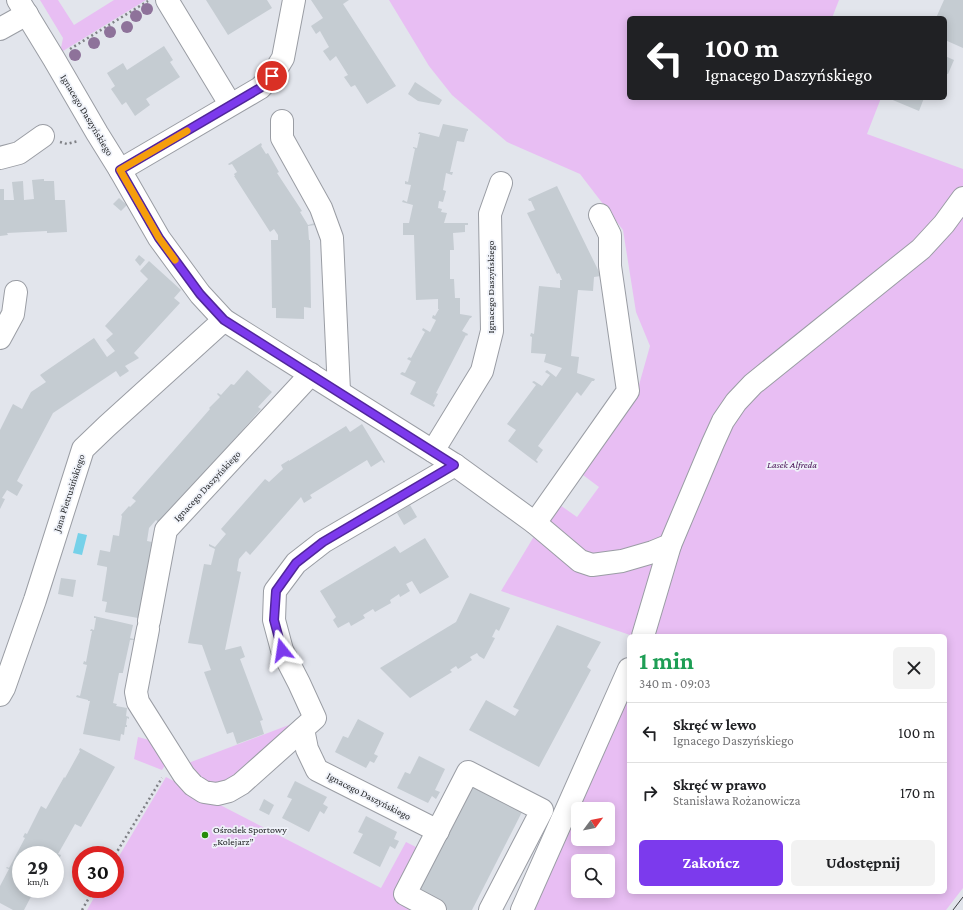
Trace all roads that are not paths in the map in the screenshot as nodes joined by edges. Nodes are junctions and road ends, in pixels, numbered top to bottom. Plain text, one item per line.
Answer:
1 (168, 0) edge
2 (294, 0) edge
3 (22, 7) edge
4 (0, 29) edge
5 (230, 104) junction
6 (282, 121) dead end
7 (43, 136) dead end
8 (0, 158) edge
9 (120, 170) junction
10 (501, 183) dead end
11 (963, 198) edge
12 (600, 215) dead end
13 (16, 292) dead end
14 (224, 320) junction
15 (0, 338) edge
16 (311, 374) junction
17 (339, 391) junction
18 (433, 451) junction
19 (454, 465) junction
20 (535, 523) junction
21 (670, 545) junction
22 (644, 634) edge
23 (627, 673) edge
24 (1, 690) edge
25 (303, 729) junction
26 (542, 810) junction
27 (561, 820) junction
28 (438, 831) junction
29 (435, 910) edge
30 (490, 910) edge
31 (522, 910) edge

1 - 5 street
2 - 5 street
3 - 4 street
3 - 9 street, Ignacego Daszyńskiego
5 - 9 street
6 - 17 street
7 - 8 street
9 - 14 street, Ignacego Daszyńskiego
10 - 18 street, Ignacego Daszyńskiego
11 - 21 street
12 - 20 street
13 - 15 street
14 - 16 street, Ignacego Daszyńskiego
14 - 24 street, Jana Pietrusińskiego
16 - 17 street, Ignacego Daszyńskiego
16 - 25 street, Ignacego Daszyńskiego
17 - 18 street, Ignacego Daszyńskiego
18 - 19 street, Ignacego Daszyńskiego
19 - 20 street, Ignacego Daszyńskiego
19 - 25 street, Ignacego Daszyńskiego
20 - 21 street, Ignacego Daszyńskiego
21 - 22 street
23 - 27 street
25 - 28 street, Ignacego Daszyńskiego
26 - 27 street
26 - 28 street
26 - 30 street
27 - 31 street
28 - 29 street

